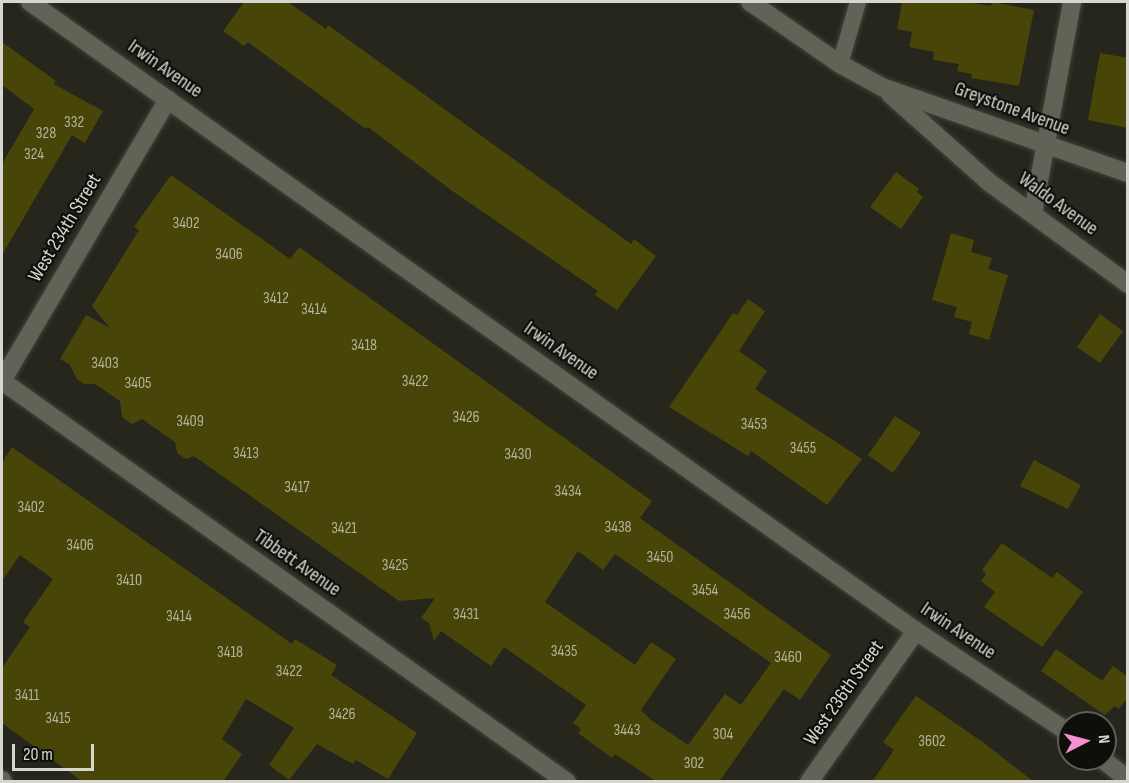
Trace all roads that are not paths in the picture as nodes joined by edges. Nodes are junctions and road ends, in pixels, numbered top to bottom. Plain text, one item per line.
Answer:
1 (30, 2) edge
2 (750, 2) edge
3 (858, 2) edge
4 (1072, 2) edge
5 (840, 64) junction
6 (882, 87) junction
7 (168, 99) junction
8 (1046, 145) junction
9 (1128, 173) edge
10 (990, 183) joint
11 (1033, 213) junction
12 (1128, 284) edge
13 (2, 381) edge
14 (916, 631) junction
15 (1057, 725) edge
16 (567, 782) edge
17 (809, 782) edge

1 - 7 street, Irwin Avenue
2 - 5 street, Greystone Avenue
3 - 5 lane
4 - 8 street
5 - 6 street, Greystone Avenue
6 - 8 street, Greystone Avenue
6 - 10 street, Greystone Avenue
7 - 13 street, West 234th Street
7 - 14 street, Irwin Avenue
8 - 9 street, Greystone Avenue
8 - 11 street
10 - 11 street, Waldo Avenue
11 - 12 street, Waldo Avenue
13 - 16 street, Tibbett Avenue
14 - 15 street, Irwin Avenue
14 - 17 street, West 236th Street

